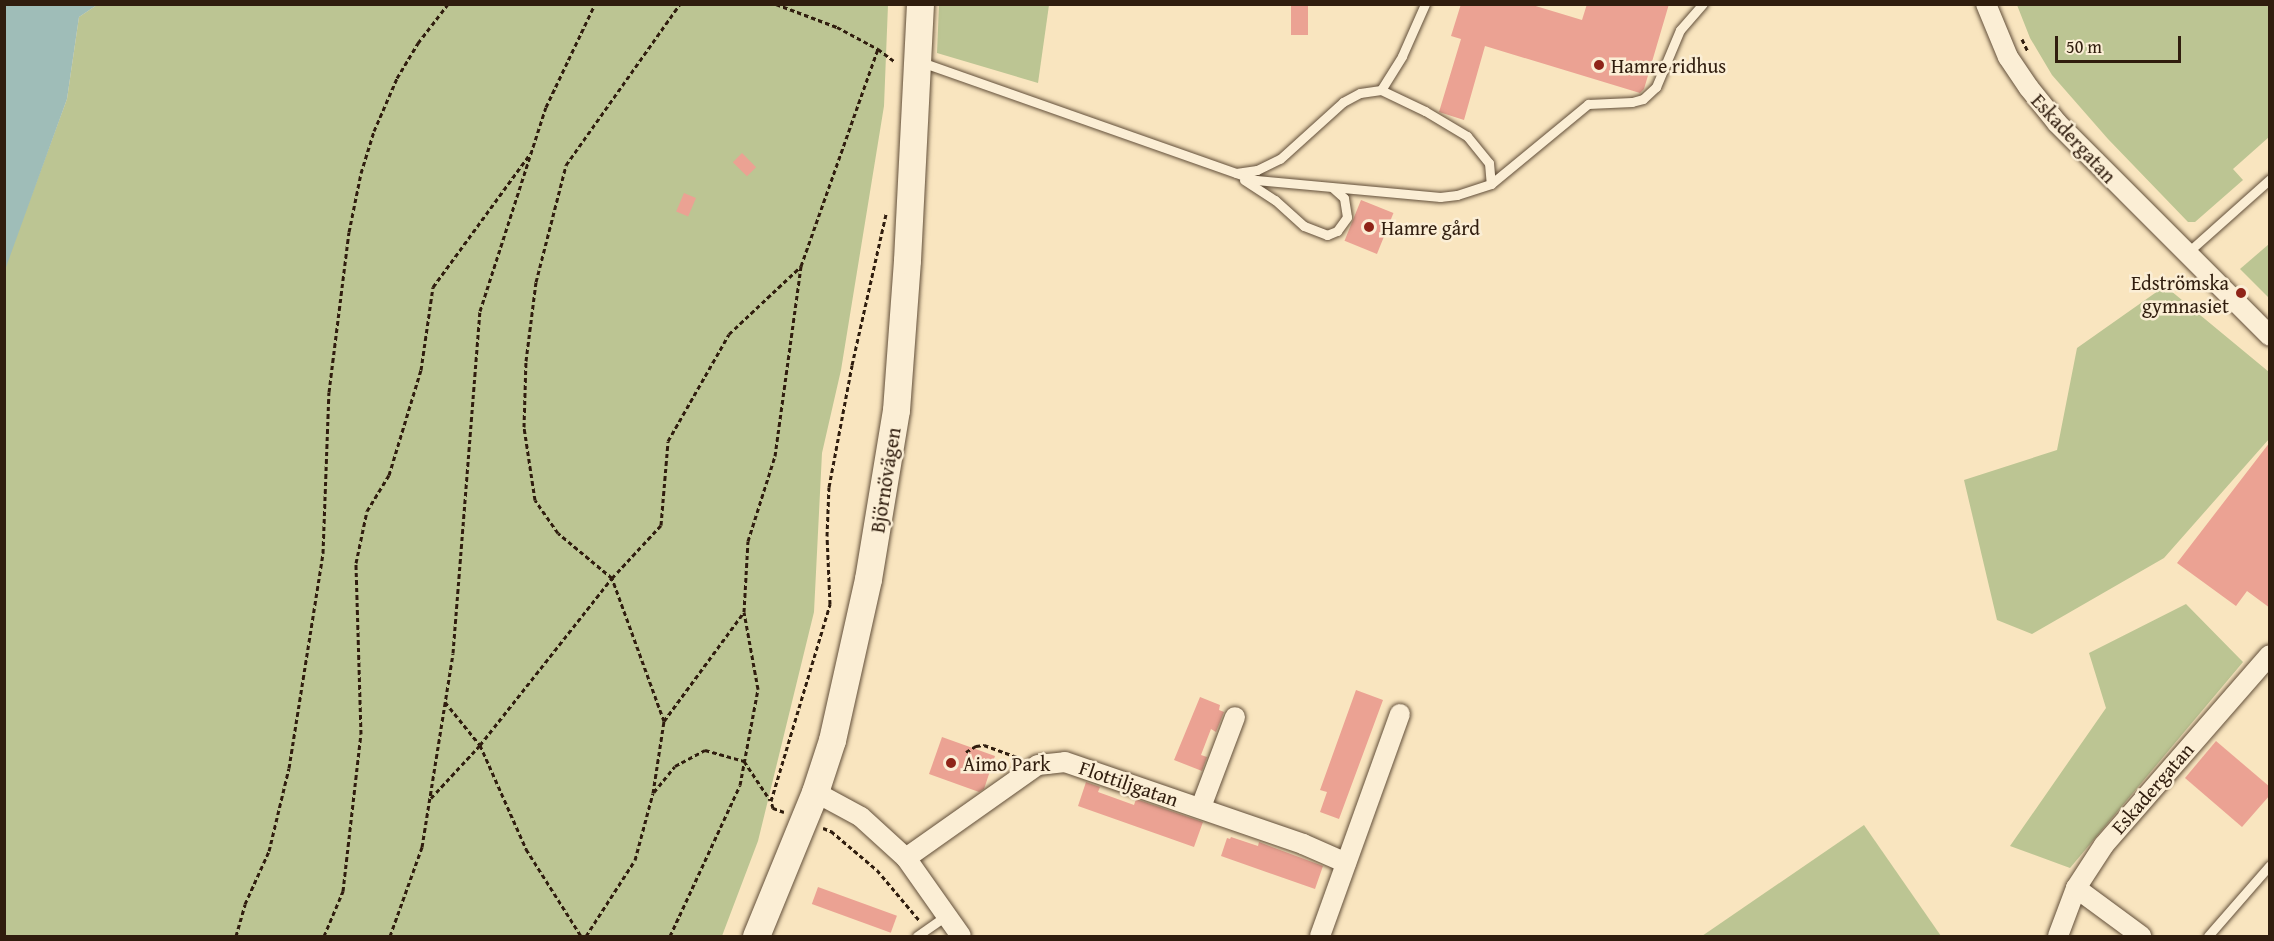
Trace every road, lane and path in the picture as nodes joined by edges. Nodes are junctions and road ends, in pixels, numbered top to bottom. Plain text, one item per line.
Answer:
1 (448, 4) edge
2 (595, 4) edge
3 (680, 4) edge
4 (776, 4) edge
5 (920, 4) edge
6 (1425, 4) edge
7 (1703, 4) edge
8 (1986, 4) edge
9 (2021, 37) dead end
10 (878, 49) junction
11 (2033, 60) dead end
12 (907, 62) junction
13 (1381, 90) junction
14 (532, 151) junction
15 (1234, 174) junction
16 (2270, 179) edge
17 (1491, 184) junction
18 (1334, 188) junction
19 (887, 204) dead end
20 (2187, 254) junction
21 (801, 266) junction
22 (2270, 336) edge
23 (612, 578) junction
24 (744, 612) junction
25 (2270, 655) edge
26 (445, 702) junction
27 (1400, 714) dead end
28 (1235, 717) dead end
29 (664, 721) junction
30 (480, 745) junction
31 (966, 752) dead end
32 (744, 761) junction
33 (1038, 765) junction
34 (815, 792) junction
35 (653, 793) junction
36 (430, 800) junction
37 (771, 801) junction
38 (1201, 807) junction
39 (802, 820) junction
40 (906, 858) junction
41 (1346, 863) junction
42 (2270, 865) edge
43 (2076, 888) junction
44 (947, 915) junction
45 (926, 930) junction
46 (236, 936) edge
47 (324, 936) edge
48 (390, 936) edge
49 (581, 936) edge
50 (586, 936) edge
51 (670, 936) edge
52 (756, 936) edge
53 (917, 936) edge
54 (961, 936) edge
55 (1320, 936) edge
56 (2058, 936) edge
57 (2141, 936) edge
58 (2208, 936) edge

1 - 46 path
2 - 14 path
3 - 23 path
4 - 10 path
5 - 12 main road, Björnövägen
6 - 13 lane
7 - 17 lane
8 - 20 street, Eskadergatan
9 - 11 path
10 - 12 path
10 - 21 path
12 - 15 lane
12 - 34 main road, Björnövägen
13 - 15 lane
13 - 17 lane
14 - 26 path
14 - 47 path
15 - 18 lane
15 - 18 lane
16 - 20 lane
17 - 18 lane
19 - 37 path
20 - 22 street, Eskadergatan
21 - 23 path
21 - 24 path
23 - 29 path
23 - 30 path
24 - 29 path
24 - 32 path
25 - 43 street, Eskadergatan
26 - 30 path
26 - 36 path
27 - 41 street
28 - 38 street, Flottiljgatan
29 - 35 path
30 - 36 path
30 - 49 path
31 - 33 path
32 - 35 path
32 - 37 path
32 - 51 path
33 - 38 street, Flottiljgatan
33 - 40 street
34 - 39 main road, Björnövägen
34 - 40 street
35 - 50 path
36 - 48 path
37 - 39 path
38 - 41 street, Flottiljgatan
39 - 45 path
39 - 52 main road, Björnövägen
40 - 44 street
41 - 55 street
42 - 58 lane
43 - 56 street, Eskadergatan
43 - 57 street
44 - 45 lane
44 - 54 street
45 - 53 lane

